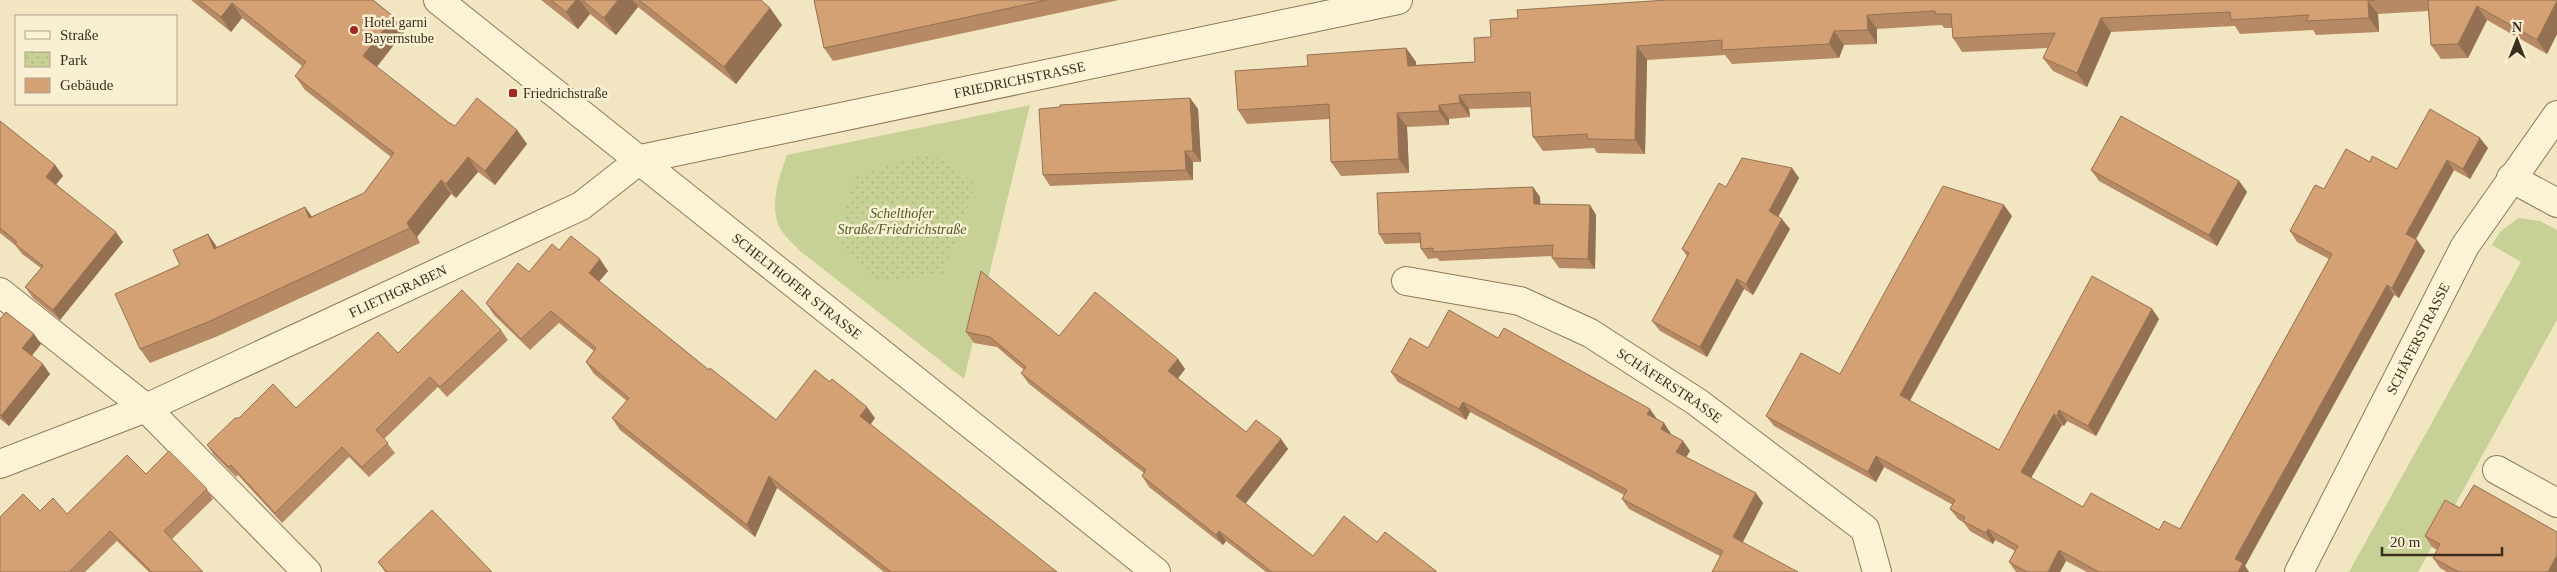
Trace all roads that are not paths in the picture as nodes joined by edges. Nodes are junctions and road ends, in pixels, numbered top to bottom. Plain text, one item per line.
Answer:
1 (438, 0) edge
2 (1398, 0) edge
3 (2557, 115) edge
4 (641, 159) junction
5 (2510, 178) junction
6 (2557, 204) edge
7 (1406, 281) dead end
8 (0, 292) edge
9 (146, 408) junction
10 (0, 464) edge
11 (2497, 470) dead end
12 (2557, 503) edge
13 (307, 572) edge
14 (1156, 572) edge
15 (1877, 572) edge
16 (2299, 572) edge

1 - 4 street, SCHELTHOFER STRASSE
2 - 4 street, FRIEDRICHSTRASSE
3 - 5 street, SCHÄFERSTRASSE
4 - 9 street, FLIETHGRABEN
4 - 14 street, SCHELTHOFER STRASSE
5 - 6 street
5 - 16 street, SCHÄFERSTRASSE
7 - 15 street, SCHÄFERSTRASSE
8 - 9 street
9 - 10 street, FLIETHGRABEN
9 - 13 street
11 - 12 street

